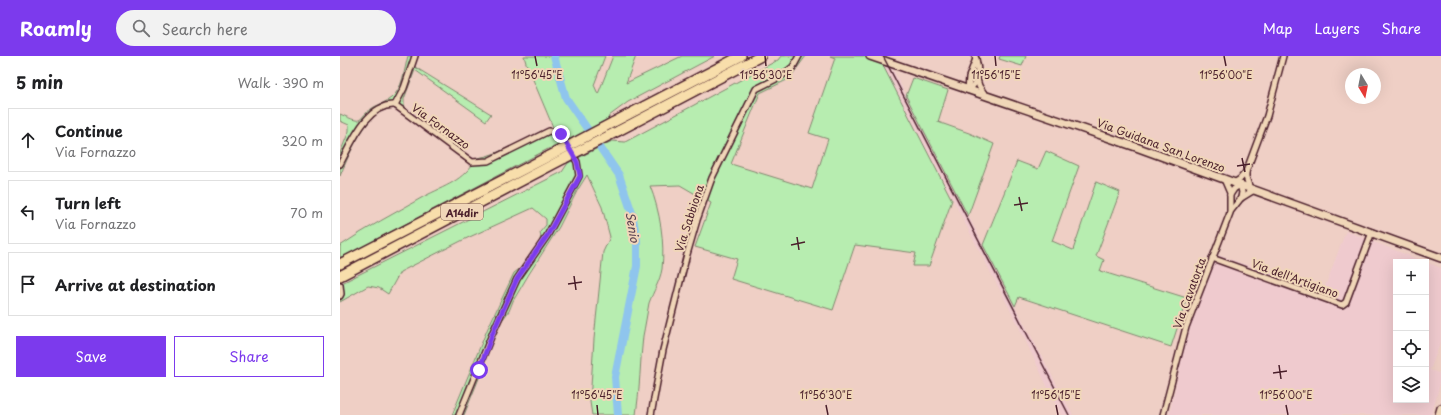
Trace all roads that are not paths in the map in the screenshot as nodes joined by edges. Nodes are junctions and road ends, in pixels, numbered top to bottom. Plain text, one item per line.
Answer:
1 (415, 56) edge
2 (741, 56) edge
3 (761, 56) edge
4 (799, 56) edge
5 (870, 56) edge
6 (1283, 56) edge
7 (975, 58) edge
8 (969, 77) junction
9 (977, 79) junction
10 (952, 84) junction
11 (968, 90) junction
12 (986, 95) junction
13 (395, 105) junction
14 (340, 164) edge
15 (1246, 172) junction
16 (1224, 180) junction
17 (1237, 184) junction
18 (1252, 189) junction
19 (1230, 195) junction
20 (1241, 198) junction
21 (1230, 213) junction
22 (1372, 232) junction
23 (1212, 258) junction
24 (1441, 258) edge
25 (340, 264) edge
26 (340, 276) edge
27 (340, 285) edge
28 (340, 296) edge
29 (1441, 408) edge
30 (459, 415) edge
31 (650, 415) edge
32 (1163, 415) edge
33 (1439, 415) edge

1 - 13 street
2 - 25 highway, A14dir, bridge
3 - 26 highway, A14dir, bridge
4 - 31 street, Via Sabbiona
5 - 10 street
6 - 15 street
7 - 8 street
7 - 9 street
8 - 10 street
8 - 11 street
9 - 11 street
9 - 12 street
10 - 11 street, Via Guidana San Lorenzo
11 - 12 street, Via Guidana San Lorenzo
12 - 16 street, Via Guidana San Lorenzo
13 - 14 street
13 - 30 street, Via Fornazzo
15 - 17 street
15 - 18 street
16 - 17 street, Via Guidana San Lorenzo
16 - 19 street, Via Cavatorta
17 - 18 street, Via Guidana San Lorenzo
17 - 19 street
17 - 20 street
18 - 20 street
18 - 22 street, Via Guidana San Lorenzo
19 - 21 street, Via Cavatorta
20 - 21 street
21 - 23 street, Via Cavatorta
22 - 23 street, Via dell'Artigiano
22 - 24 street, Via Guidana San Lorenzo
23 - 32 street, Via Cavatorta
27 - 28 street
29 - 33 street

